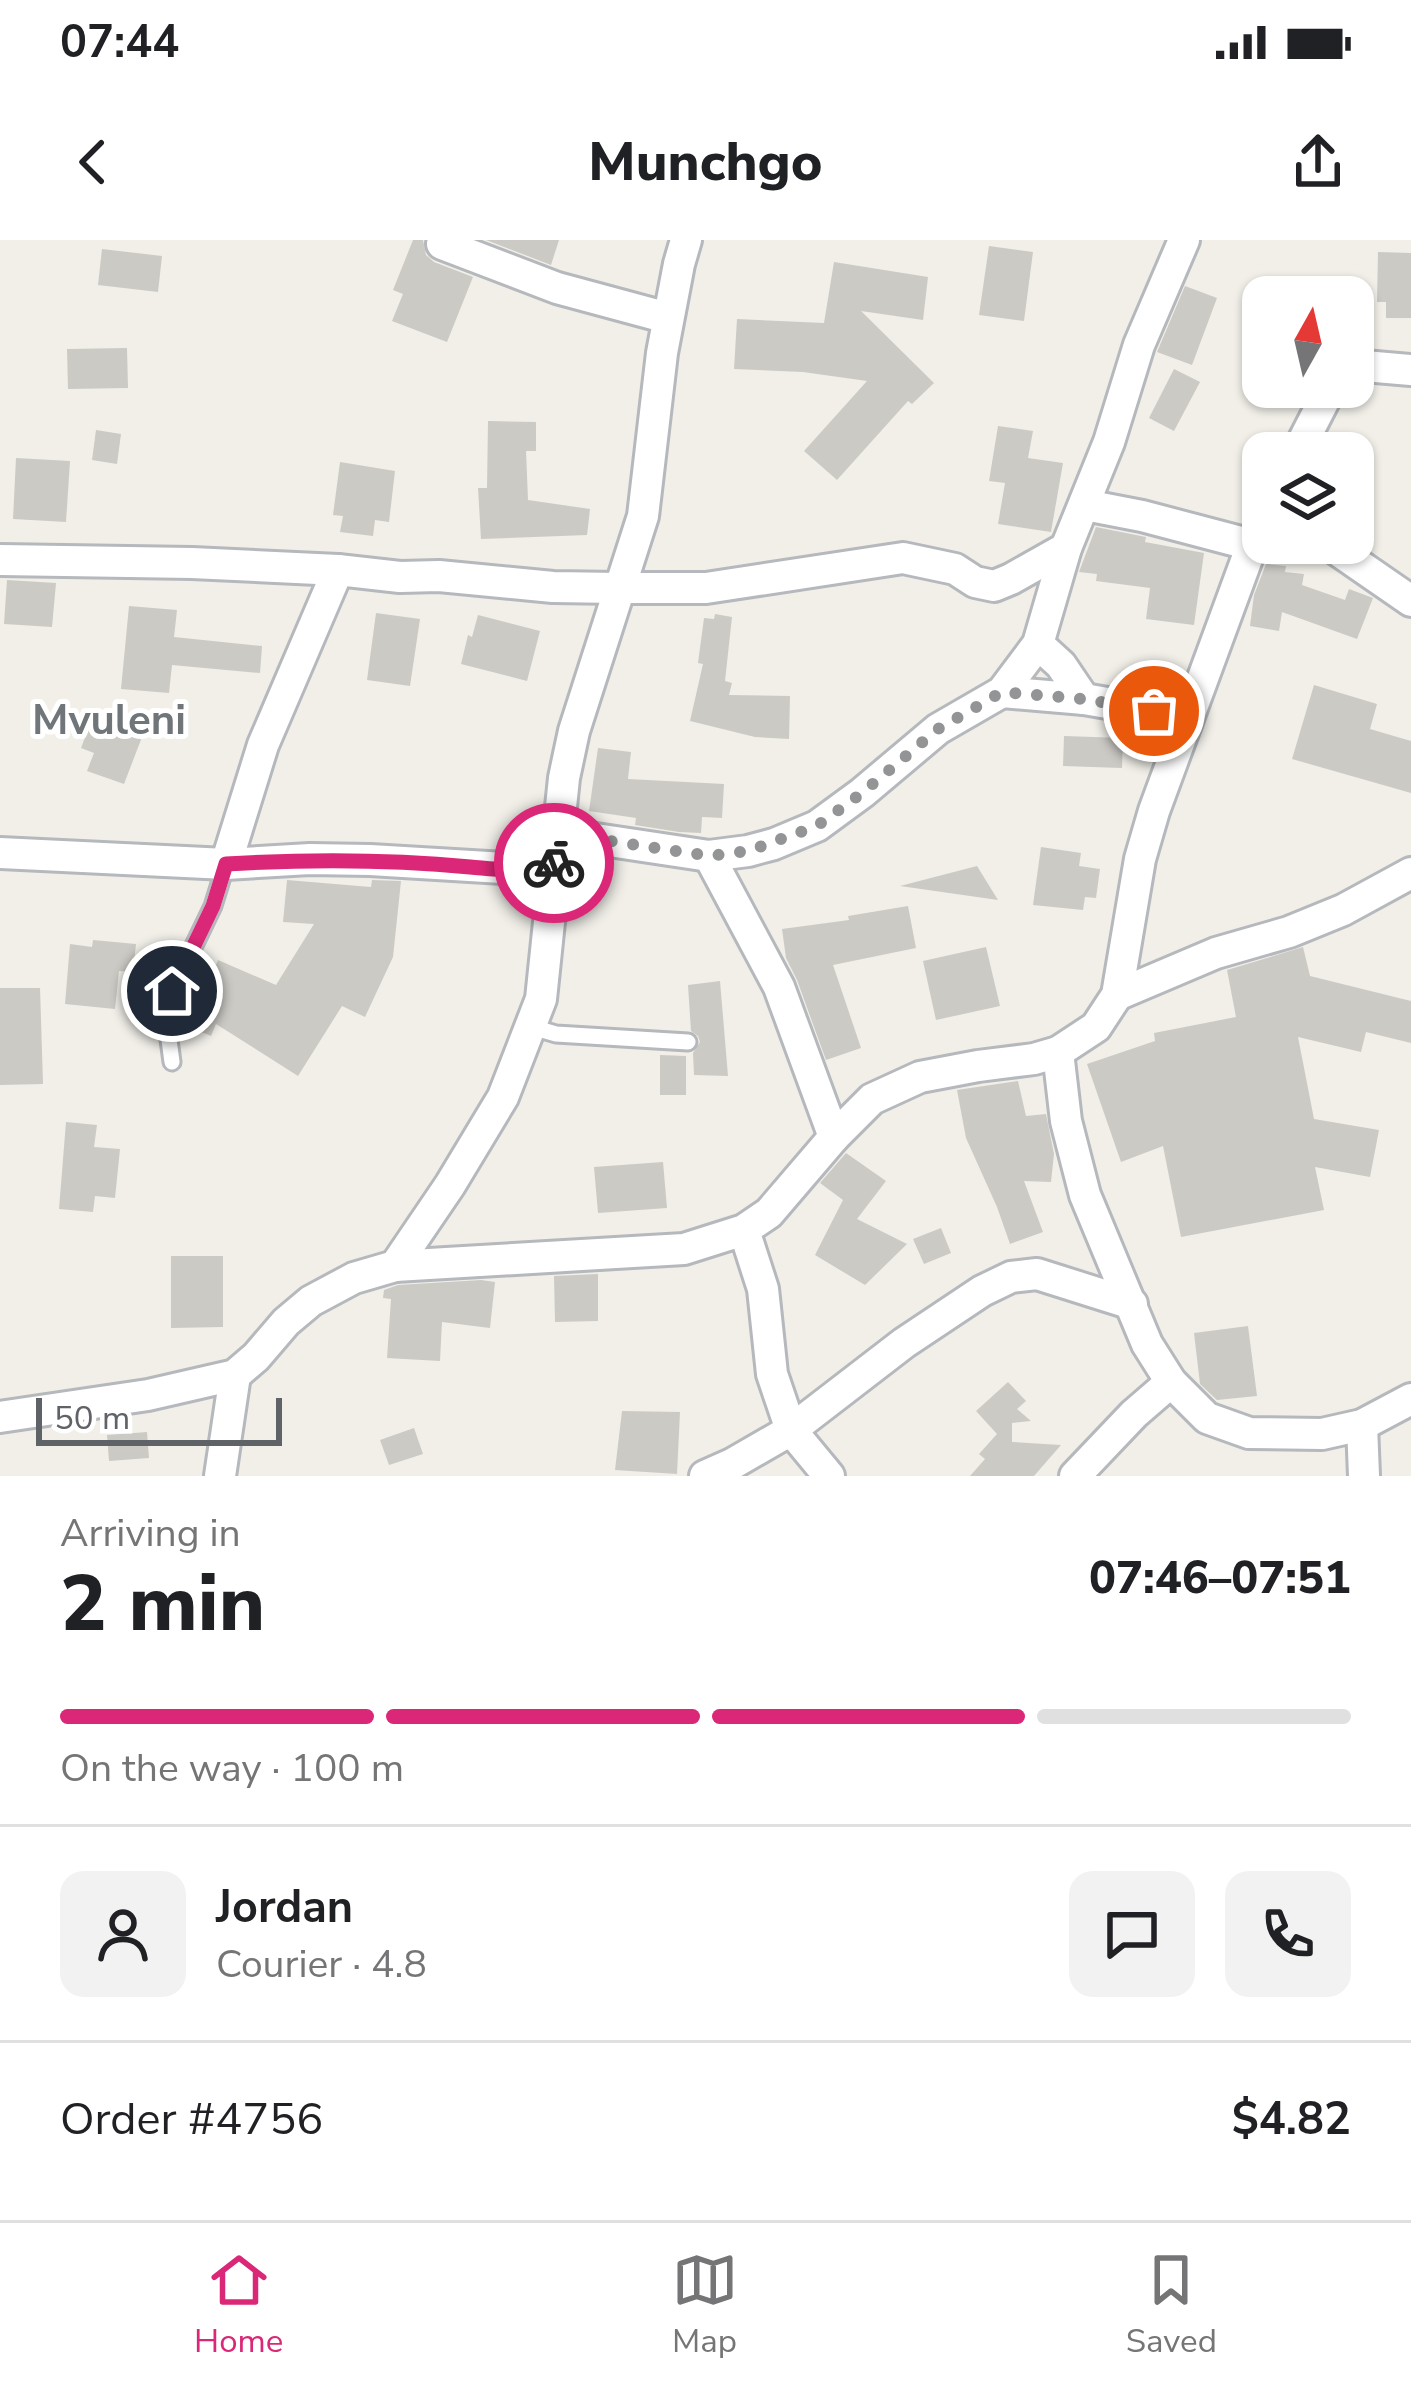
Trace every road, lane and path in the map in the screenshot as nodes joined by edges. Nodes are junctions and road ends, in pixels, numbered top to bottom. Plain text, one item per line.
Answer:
1 (686, 240) edge
2 (1184, 240) edge
3 (442, 244) dead end
4 (668, 318) junction
5 (1374, 367) edge
6 (1411, 370) edge
7 (1085, 505) junction
8 (1242, 532) edge
9 (1066, 548) junction
10 (0, 560) edge
11 (1246, 564) edge
12 (1357, 564) edge
13 (338, 570) junction
14 (618, 588) junction
15 (1411, 601) edge
16 (1038, 644) junction
17 (1002, 692) junction
18 (1084, 699) junction
19 (1188, 717) junction
20 (556, 833) junction
21 (0, 853) edge
22 (710, 856) junction
23 (226, 864) junction
24 (1411, 873) edge
25 (554, 876) junction
26 (1117, 995) junction
27 (532, 1028) junction
28 (688, 1042) dead end
29 (1058, 1052) junction
30 (172, 1062) dead end
31 (834, 1137) junction
32 (744, 1229) junction
33 (395, 1266) junction
34 (1132, 1304) junction
35 (235, 1375) junction
36 (1171, 1382) junction
37 (1411, 1400) edge
38 (0, 1417) edge
39 (1362, 1425) junction
40 (791, 1430) junction
41 (220, 1476) edge
42 (705, 1476) edge
43 (829, 1476) edge
44 (1075, 1476) edge
45 (1364, 1476) edge

1 - 4 street
2 - 7 street
3 - 4 street
4 - 14 street
5 - 6 street
7 - 8 street
7 - 9 street
9 - 14 street
9 - 16 street
10 - 13 street
11 - 19 street
12 - 15 street
13 - 14 street
13 - 23 street
14 - 20 street
16 - 17 street
16 - 18 street
17 - 18 street
17 - 22 street
18 - 19 street
19 - 26 street
20 - 22 street
20 - 25 street
21 - 23 street
22 - 31 street
23 - 25 street
23 - 30 lane
24 - 26 street
25 - 27 street
26 - 29 street
27 - 28 lane
27 - 33 street
29 - 31 street
29 - 34 street
31 - 32 street
32 - 33 street
32 - 40 street
33 - 35 street
34 - 36 street
34 - 40 street
35 - 38 street
35 - 41 street
36 - 39 street
36 - 44 street
37 - 39 street
39 - 45 street
40 - 42 street
40 - 43 street

